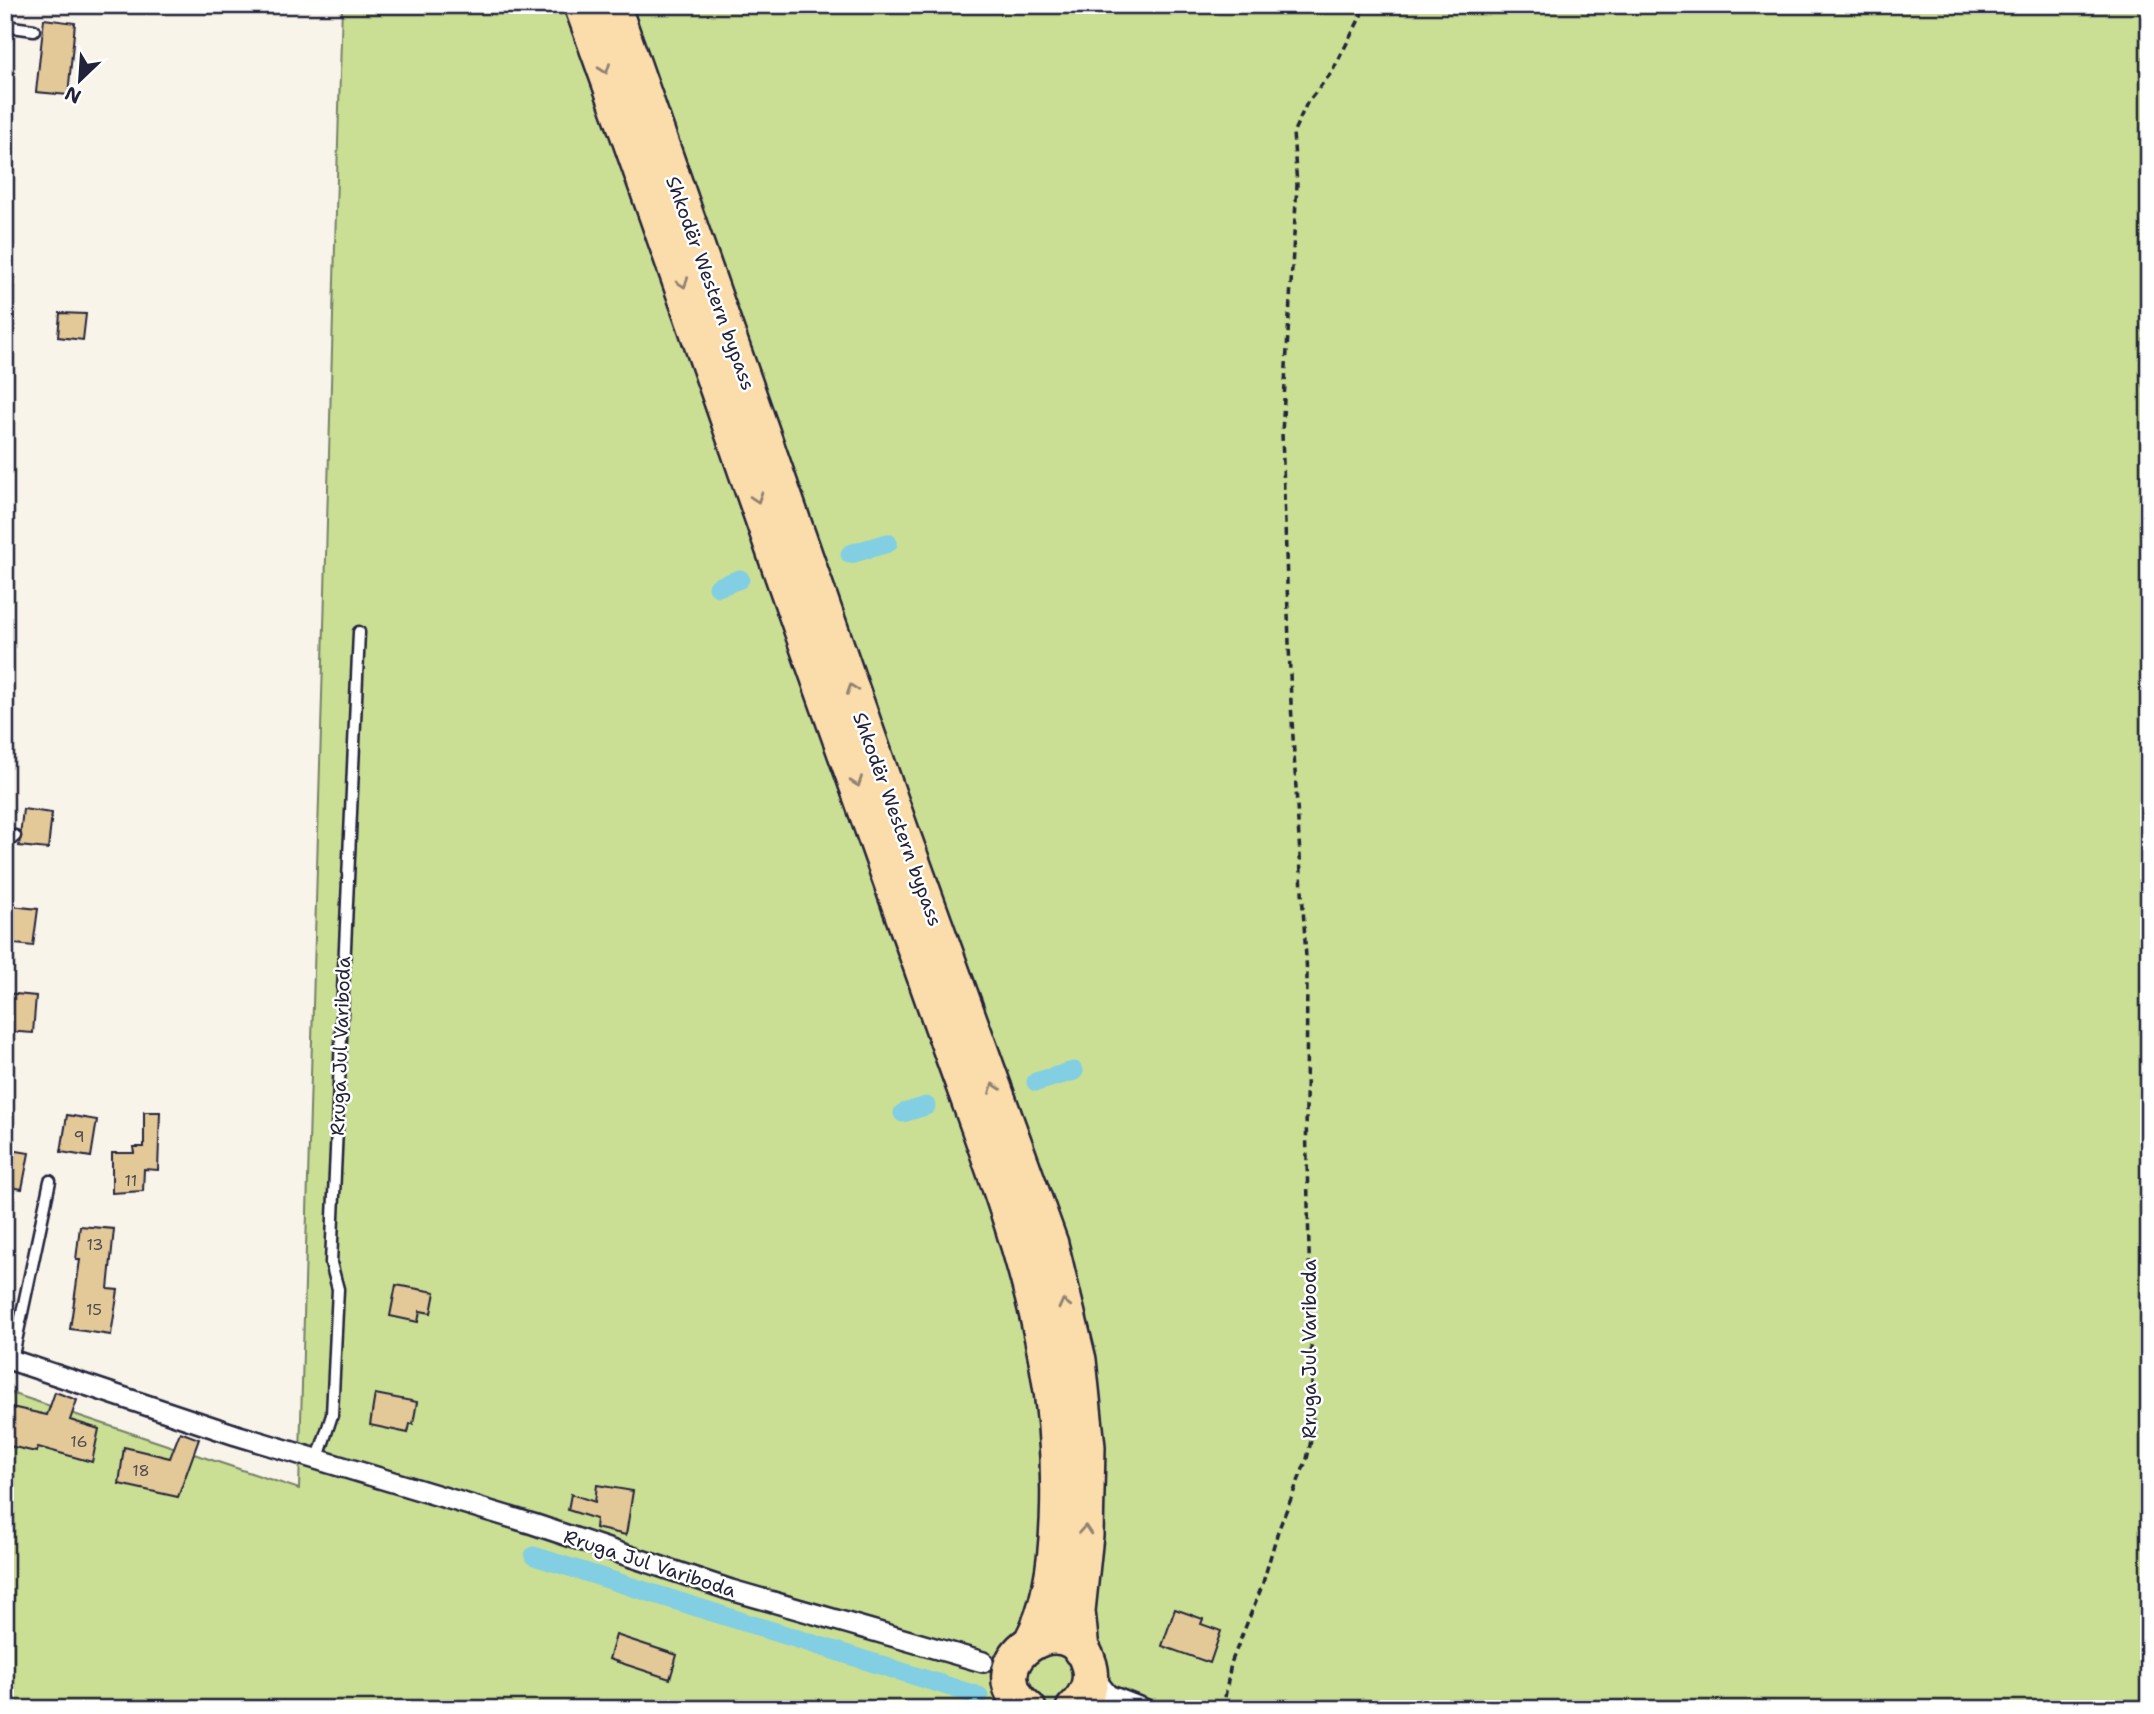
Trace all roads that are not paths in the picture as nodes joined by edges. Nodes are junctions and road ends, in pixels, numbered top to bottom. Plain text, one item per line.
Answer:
1 (582, 5) edge
2 (612, 5) edge
3 (5, 26) edge
4 (34, 30) dead end
5 (359, 632) dead end
6 (15, 836) dead end
7 (5, 844) edge
8 (50, 1181) dead end
9 (8, 1359) edge
10 (318, 1458) junction
11 (1027, 1645) junction
12 (983, 1662) junction
13 (1086, 1662) junction
14 (1117, 1700) junction
15 (1020, 1701) edge
16 (1074, 1709) edge
17 (1144, 1709) edge

1 -> 11 highway, Shkodër Western bypass
13 -> 2 highway, Shkodër Western bypass
3 - 4 lane
5 - 10 lane, Rruga Jul Variboda
6 - 7 lane
8 - 9 lane, Rruga Jul Variboda
9 - 10 street, Rruga Jul Variboda
10 - 12 street, Rruga Jul Variboda
11 - 12 street
11 - 13 highway
11 - 15 highway, Shkodër Western bypass
12 - 15 street, Rruga Jul Variboda
13 - 14 street
13 - 16 highway, Shkodër Western bypass
14 - 16 street
14 - 17 street

